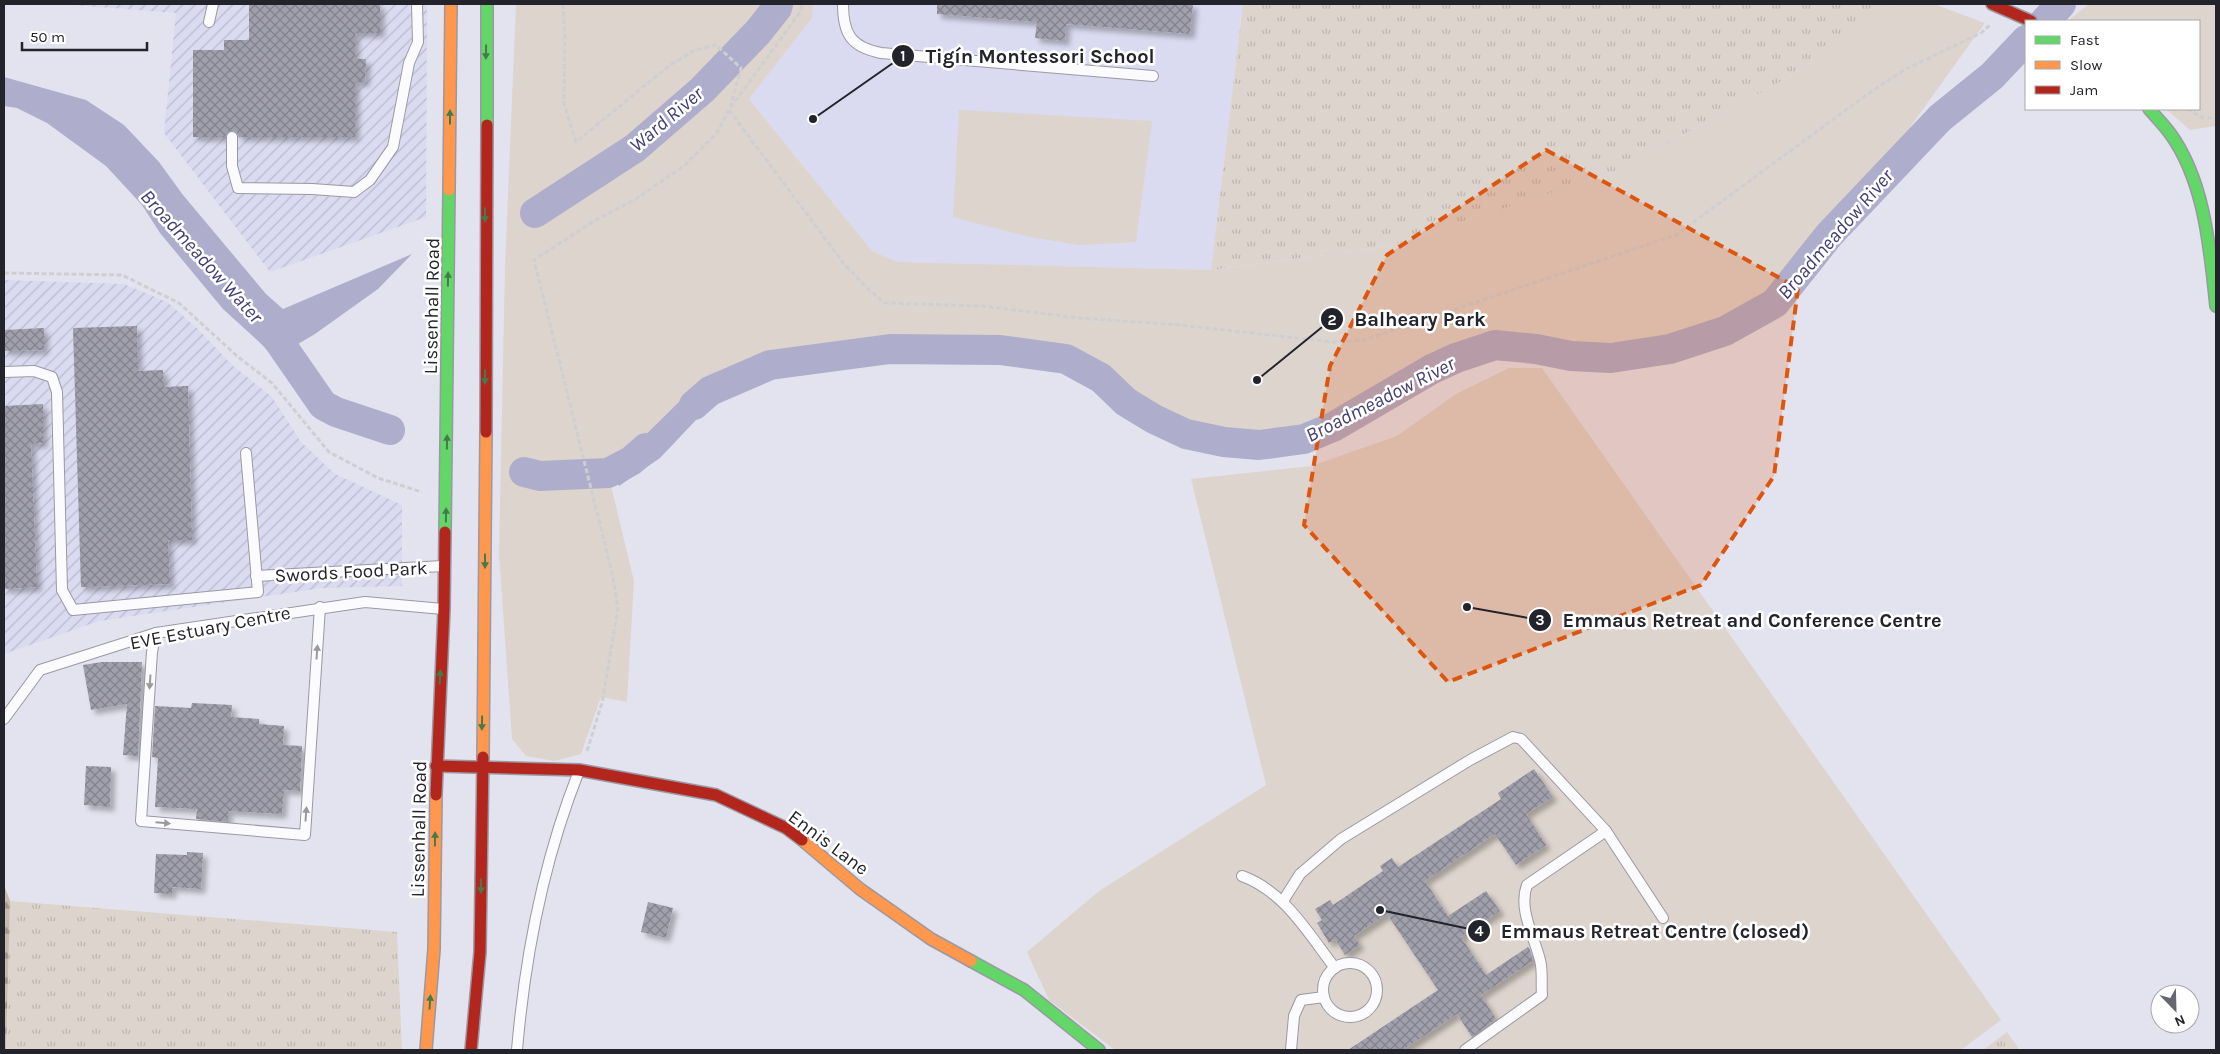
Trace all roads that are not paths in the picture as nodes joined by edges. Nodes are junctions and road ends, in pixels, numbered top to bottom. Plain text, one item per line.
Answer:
1 (213, 4) edge
2 (417, 4) edge
3 (451, 4) edge
4 (487, 4) edge
5 (843, 4) edge
6 (1992, 4) edge
7 (2028, 20) edge
8 (209, 22) dead end
9 (1153, 76) dead end
10 (2150, 110) edge
11 (232, 137) dead end
12 (2216, 306) edge
13 (4, 372) edge
14 (246, 453) dead end
15 (445, 566) junction
16 (256, 576) junction
17 (320, 607) junction
18 (448, 609) junction
19 (156, 633) junction
20 (4, 719) edge
21 (436, 766) junction
22 (481, 769) junction
23 (580, 770) junction
24 (1606, 831) junction
25 (1242, 876) dead end
26 (1283, 901) junction
27 (1663, 918) dead end
28 (1335, 968) junction
29 (1324, 997) junction
30 (426, 1050) edge
31 (471, 1050) edge
32 (517, 1050) edge
33 (1099, 1050) edge
34 (1291, 1050) edge
35 (1465, 1050) edge

1 - 8 lane
2 - 11 lane
15 -> 3 main road, Lissenhall Road
4 -> 22 main road
5 - 9 lane
6 - 7 main road
10 - 12 main road
13 - 16 lane
14 - 16 lane
15 - 16 lane, Swords Food Park
15 - 18 main road, Lissenhall Road
17 - 18 lane, EVE Estuary Centre
17 - 19 lane, EVE Estuary Centre
19 -> 17 lane
21 -> 18 main road, Lissenhall Road
19 - 20 lane, EVE Estuary Centre
21 - 22 main road, Ennis Lane
30 -> 21 main road, Lissenhall Road
22 - 23 main road, Ennis Lane
22 -> 31 main road
23 - 32 lane
23 - 33 main road, Ennis Lane
24 - 26 lane
24 - 27 lane
24 - 35 lane
25 - 26 lane
26 - 28 lane
28 - 29 lane
28 - 29 lane
29 - 34 lane

